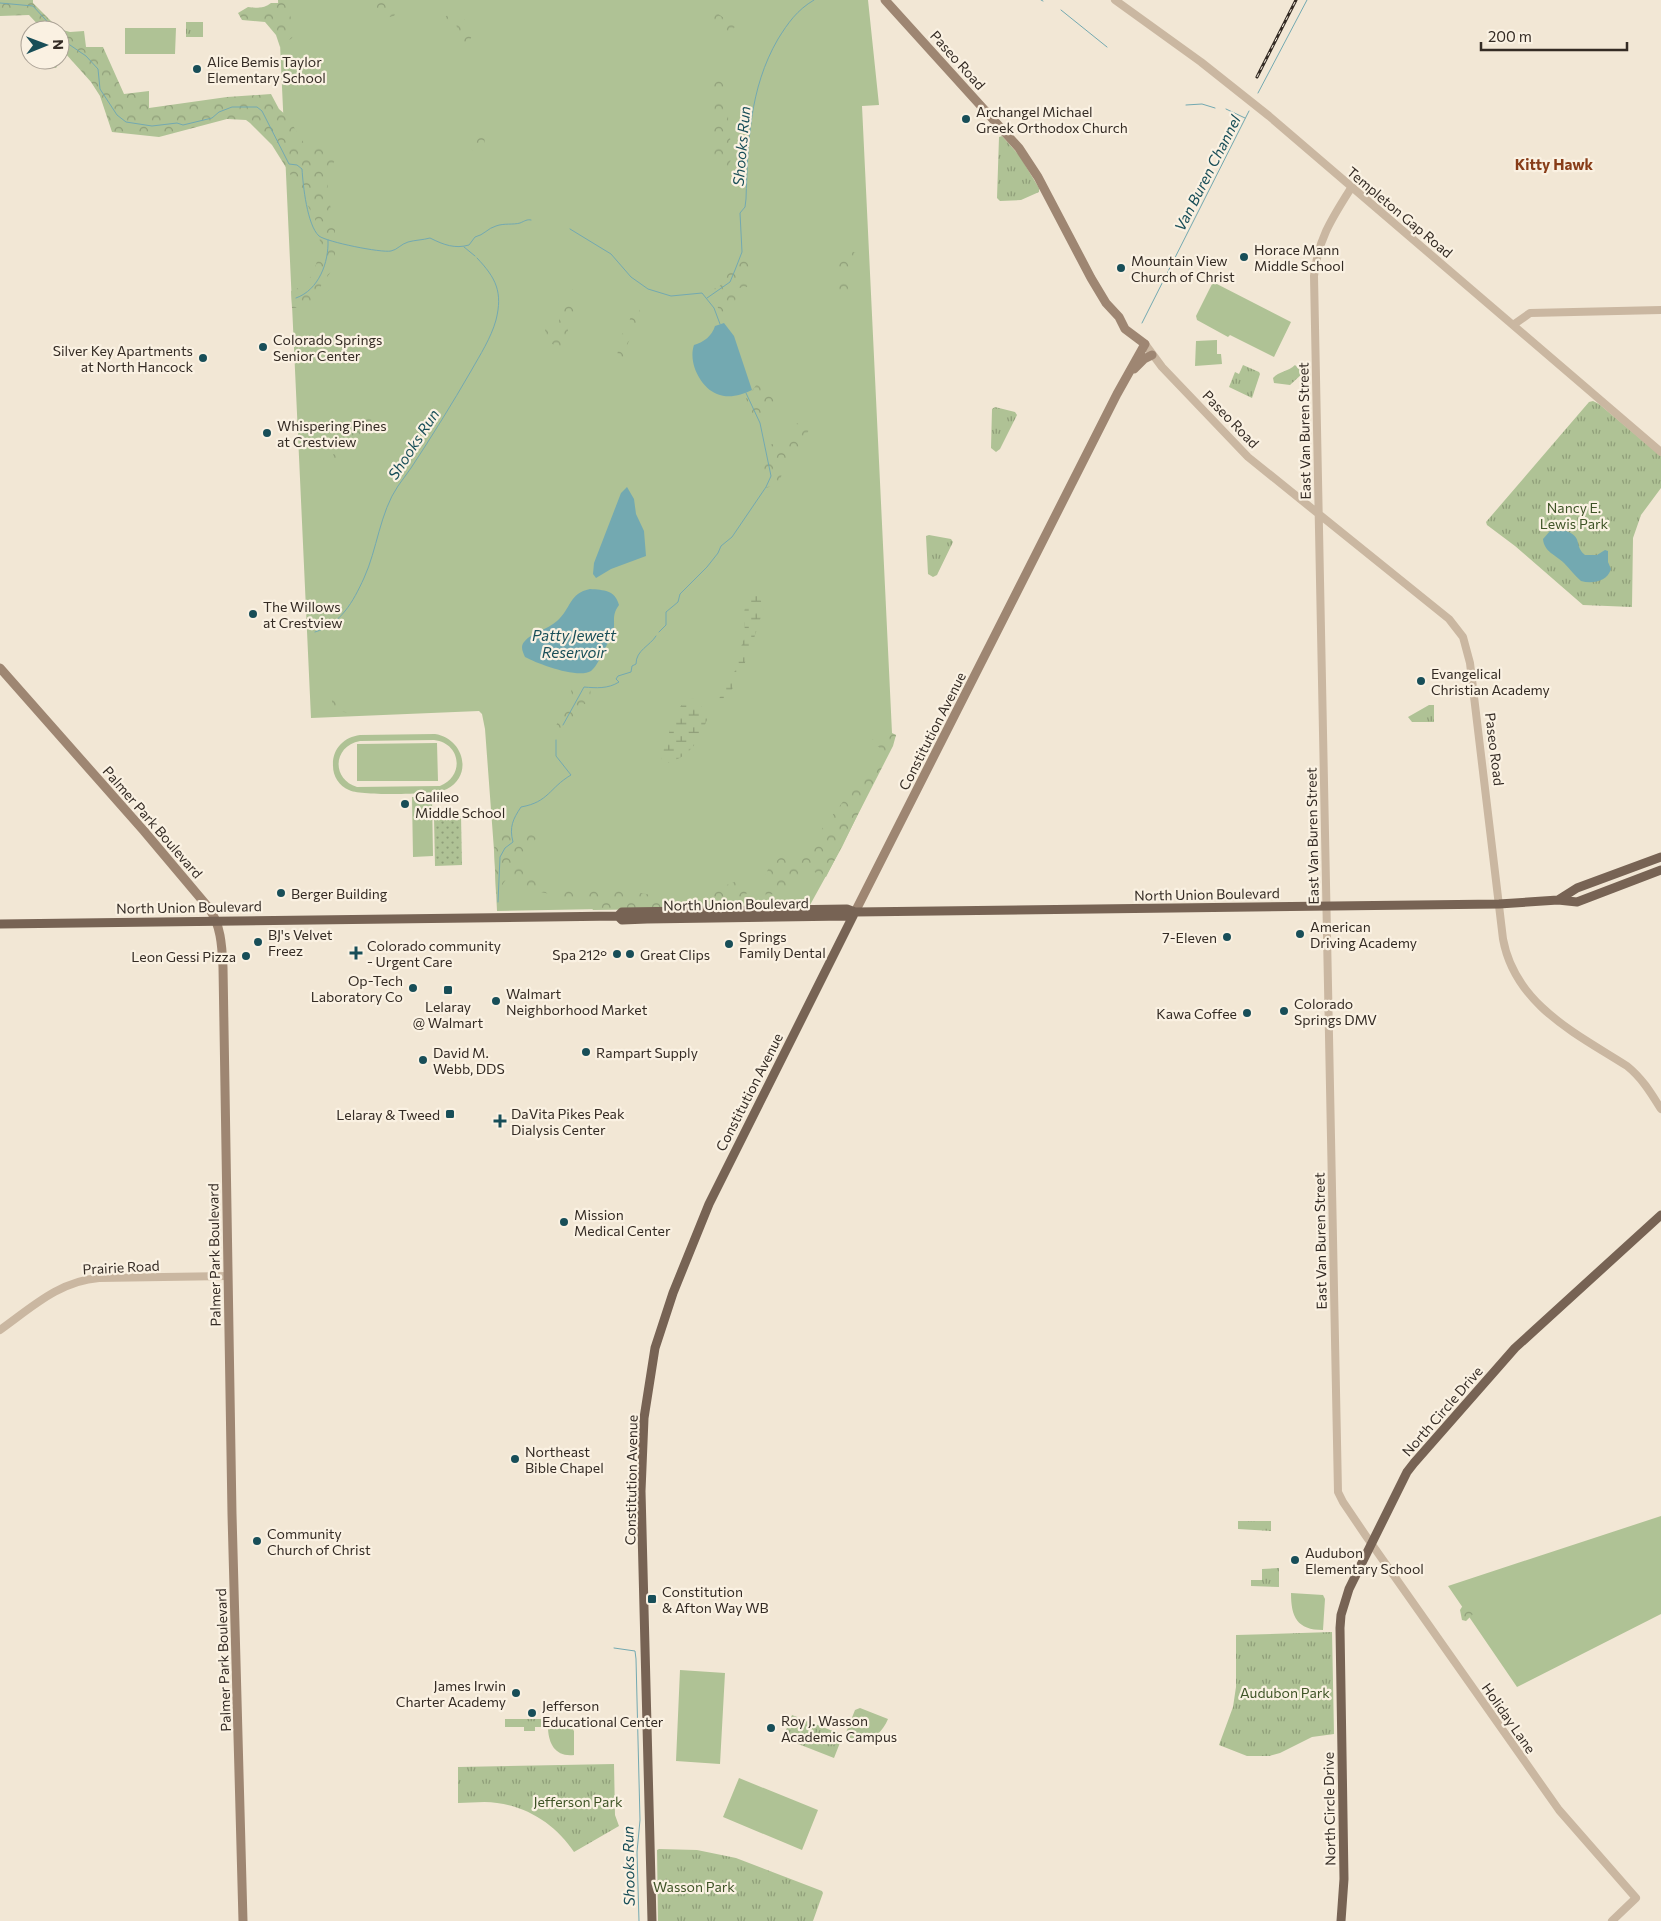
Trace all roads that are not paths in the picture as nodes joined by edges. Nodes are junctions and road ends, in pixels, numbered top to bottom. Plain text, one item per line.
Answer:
1 (885, 0) edge
2 (1115, 0) edge
3 (1352, 188) junction
4 (1661, 310) edge
5 (1118, 317) junction
6 (1513, 325) junction
7 (1125, 329) junction
8 (1145, 344) junction
9 (1152, 355) junction
10 (1132, 366) junction
11 (1126, 376) junction
12 (1661, 452) edge
13 (1318, 512) junction
14 (0, 668) edge
15 (1661, 857) edge
16 (1661, 870) edge
17 (1558, 900) junction
18 (1499, 904) junction
19 (1326, 906) junction
20 (855, 912) junction
21 (216, 921) junction
22 (0, 924) edge
23 (1661, 1109) edge
24 (1661, 1215) edge
25 (228, 1276) junction
26 (0, 1330) edge
27 (1371, 1543) junction
28 (244, 1921) edge
29 (652, 1921) edge
30 (1342, 1921) edge
31 (1612, 1921) edge

1 - 5 main road, Paseo Road
2 - 3 street, Templeton Gap Road
3 - 6 street, Templeton Gap Road
3 - 13 street, East Van Buren Street
4 - 6 street
5 - 7 main road, Paseo Road
5 - 8 main road, Paseo Road
6 - 12 street, Templeton Gap Road
7 - 8 main road, Paseo Road
7 - 10 main road
8 - 9 street, Paseo Road
8 - 10 main road, Constitution Avenue
9 - 11 main road
9 - 13 street, Paseo Road
10 - 11 main road, Constitution Avenue
11 - 20 main road, Constitution Avenue
13 - 18 street, Paseo Road
13 - 19 street, East Van Buren Street
14 - 21 main road, Palmer Park Boulevard
15 - 17 main road, North Union Boulevard
16 - 17 main road, North Union Boulevard
17 - 18 main road, North Union Boulevard
18 - 19 main road, North Union Boulevard
18 - 23 street, Paseo Road
19 - 20 main road, North Union Boulevard
19 - 27 street, East Van Buren Street
20 - 21 main road, North Union Boulevard
20 - 29 main road, Constitution Avenue
21 - 22 main road, North Union Boulevard
21 - 25 main road, Palmer Park Boulevard
24 - 27 main road, North Circle Drive
25 - 26 street, Prairie Road
25 - 28 main road, Palmer Park Boulevard
27 - 30 main road, North Circle Drive
27 - 31 street, Holiday Lane

